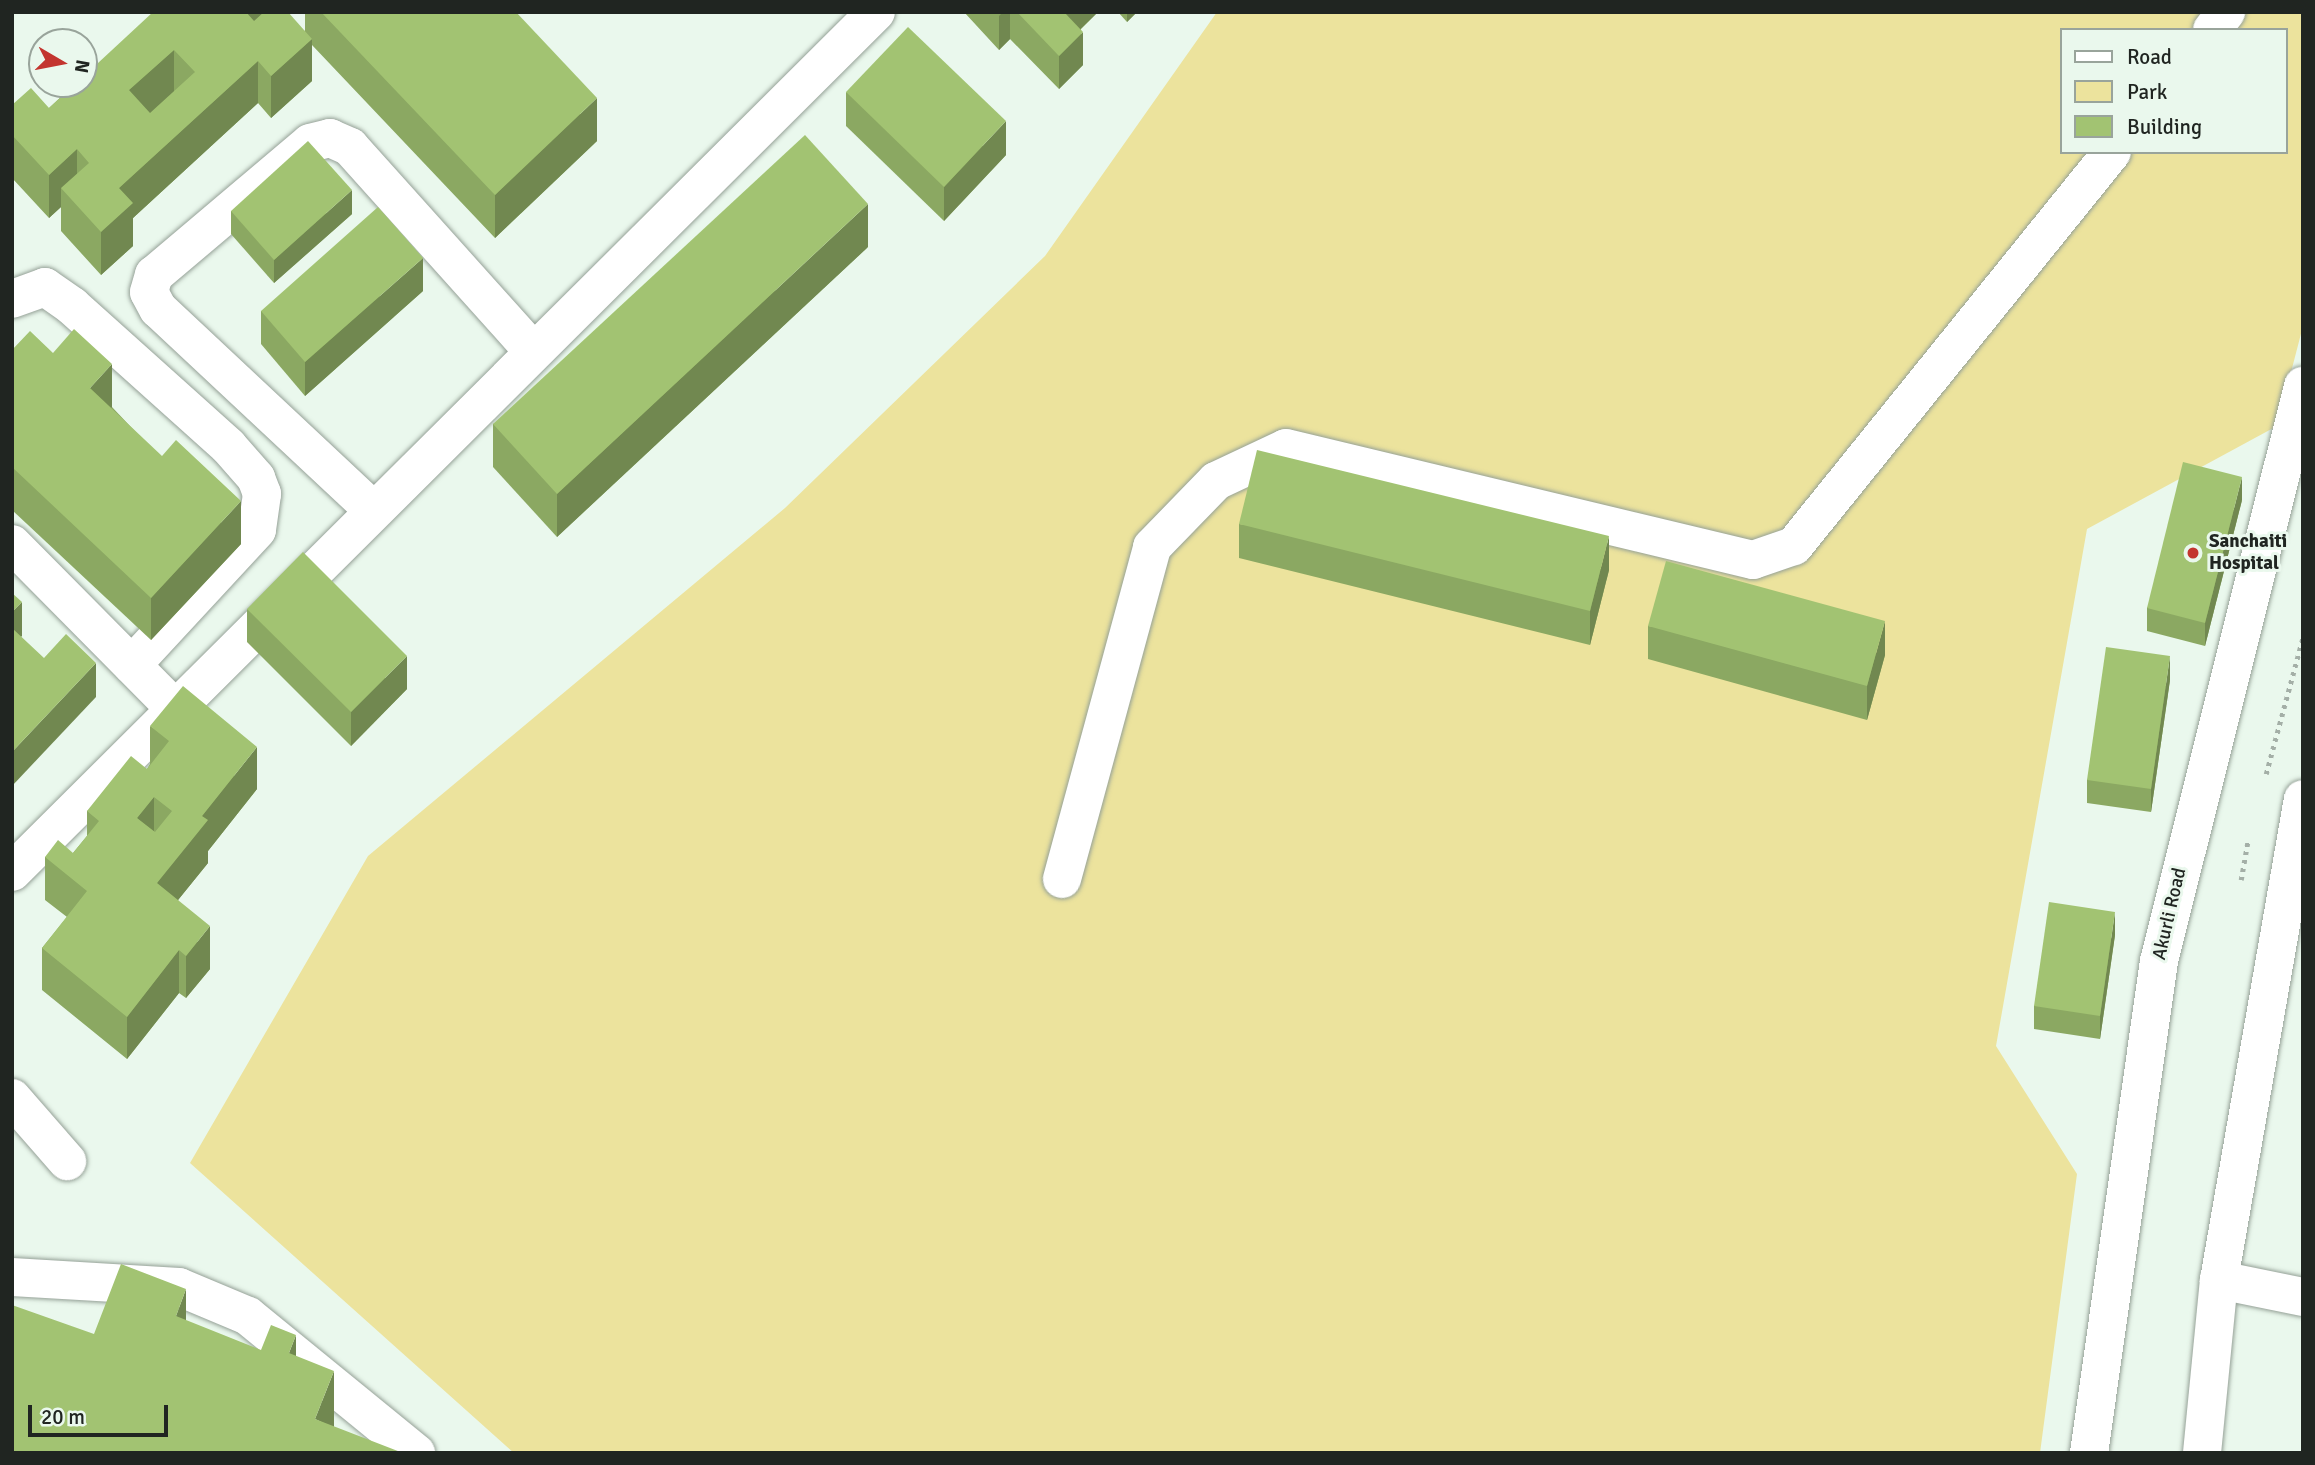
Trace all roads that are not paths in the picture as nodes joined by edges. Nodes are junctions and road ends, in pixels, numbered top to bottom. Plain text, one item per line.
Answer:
1 (876, 12) edge
2 (2226, 12) edge
3 (2213, 28) edge
4 (2110, 154) edge
5 (12, 299) edge
6 (533, 351) junction
7 (2303, 386) edge
8 (373, 510) junction
9 (12, 544) edge
10 (132, 666) junction
11 (175, 709) junction
12 (2303, 799) edge
13 (12, 872) edge
14 (1062, 879) dead end
15 (12, 1098) edge
16 (67, 1161) dead end
17 (12, 1276) edge
18 (2219, 1280) junction
19 (2303, 1297) edge
20 (416, 1453) edge
21 (2089, 1453) edge
22 (2202, 1453) edge

1 - 6 street
2 - 3 street
4 - 14 street
5 - 10 street
6 - 8 street
6 - 8 street
7 - 21 street, Akurli Road
8 - 11 street
9 - 10 street
10 - 11 street
11 - 13 street
12 - 18 street
15 - 16 street
17 - 20 street
18 - 19 street
18 - 22 street

